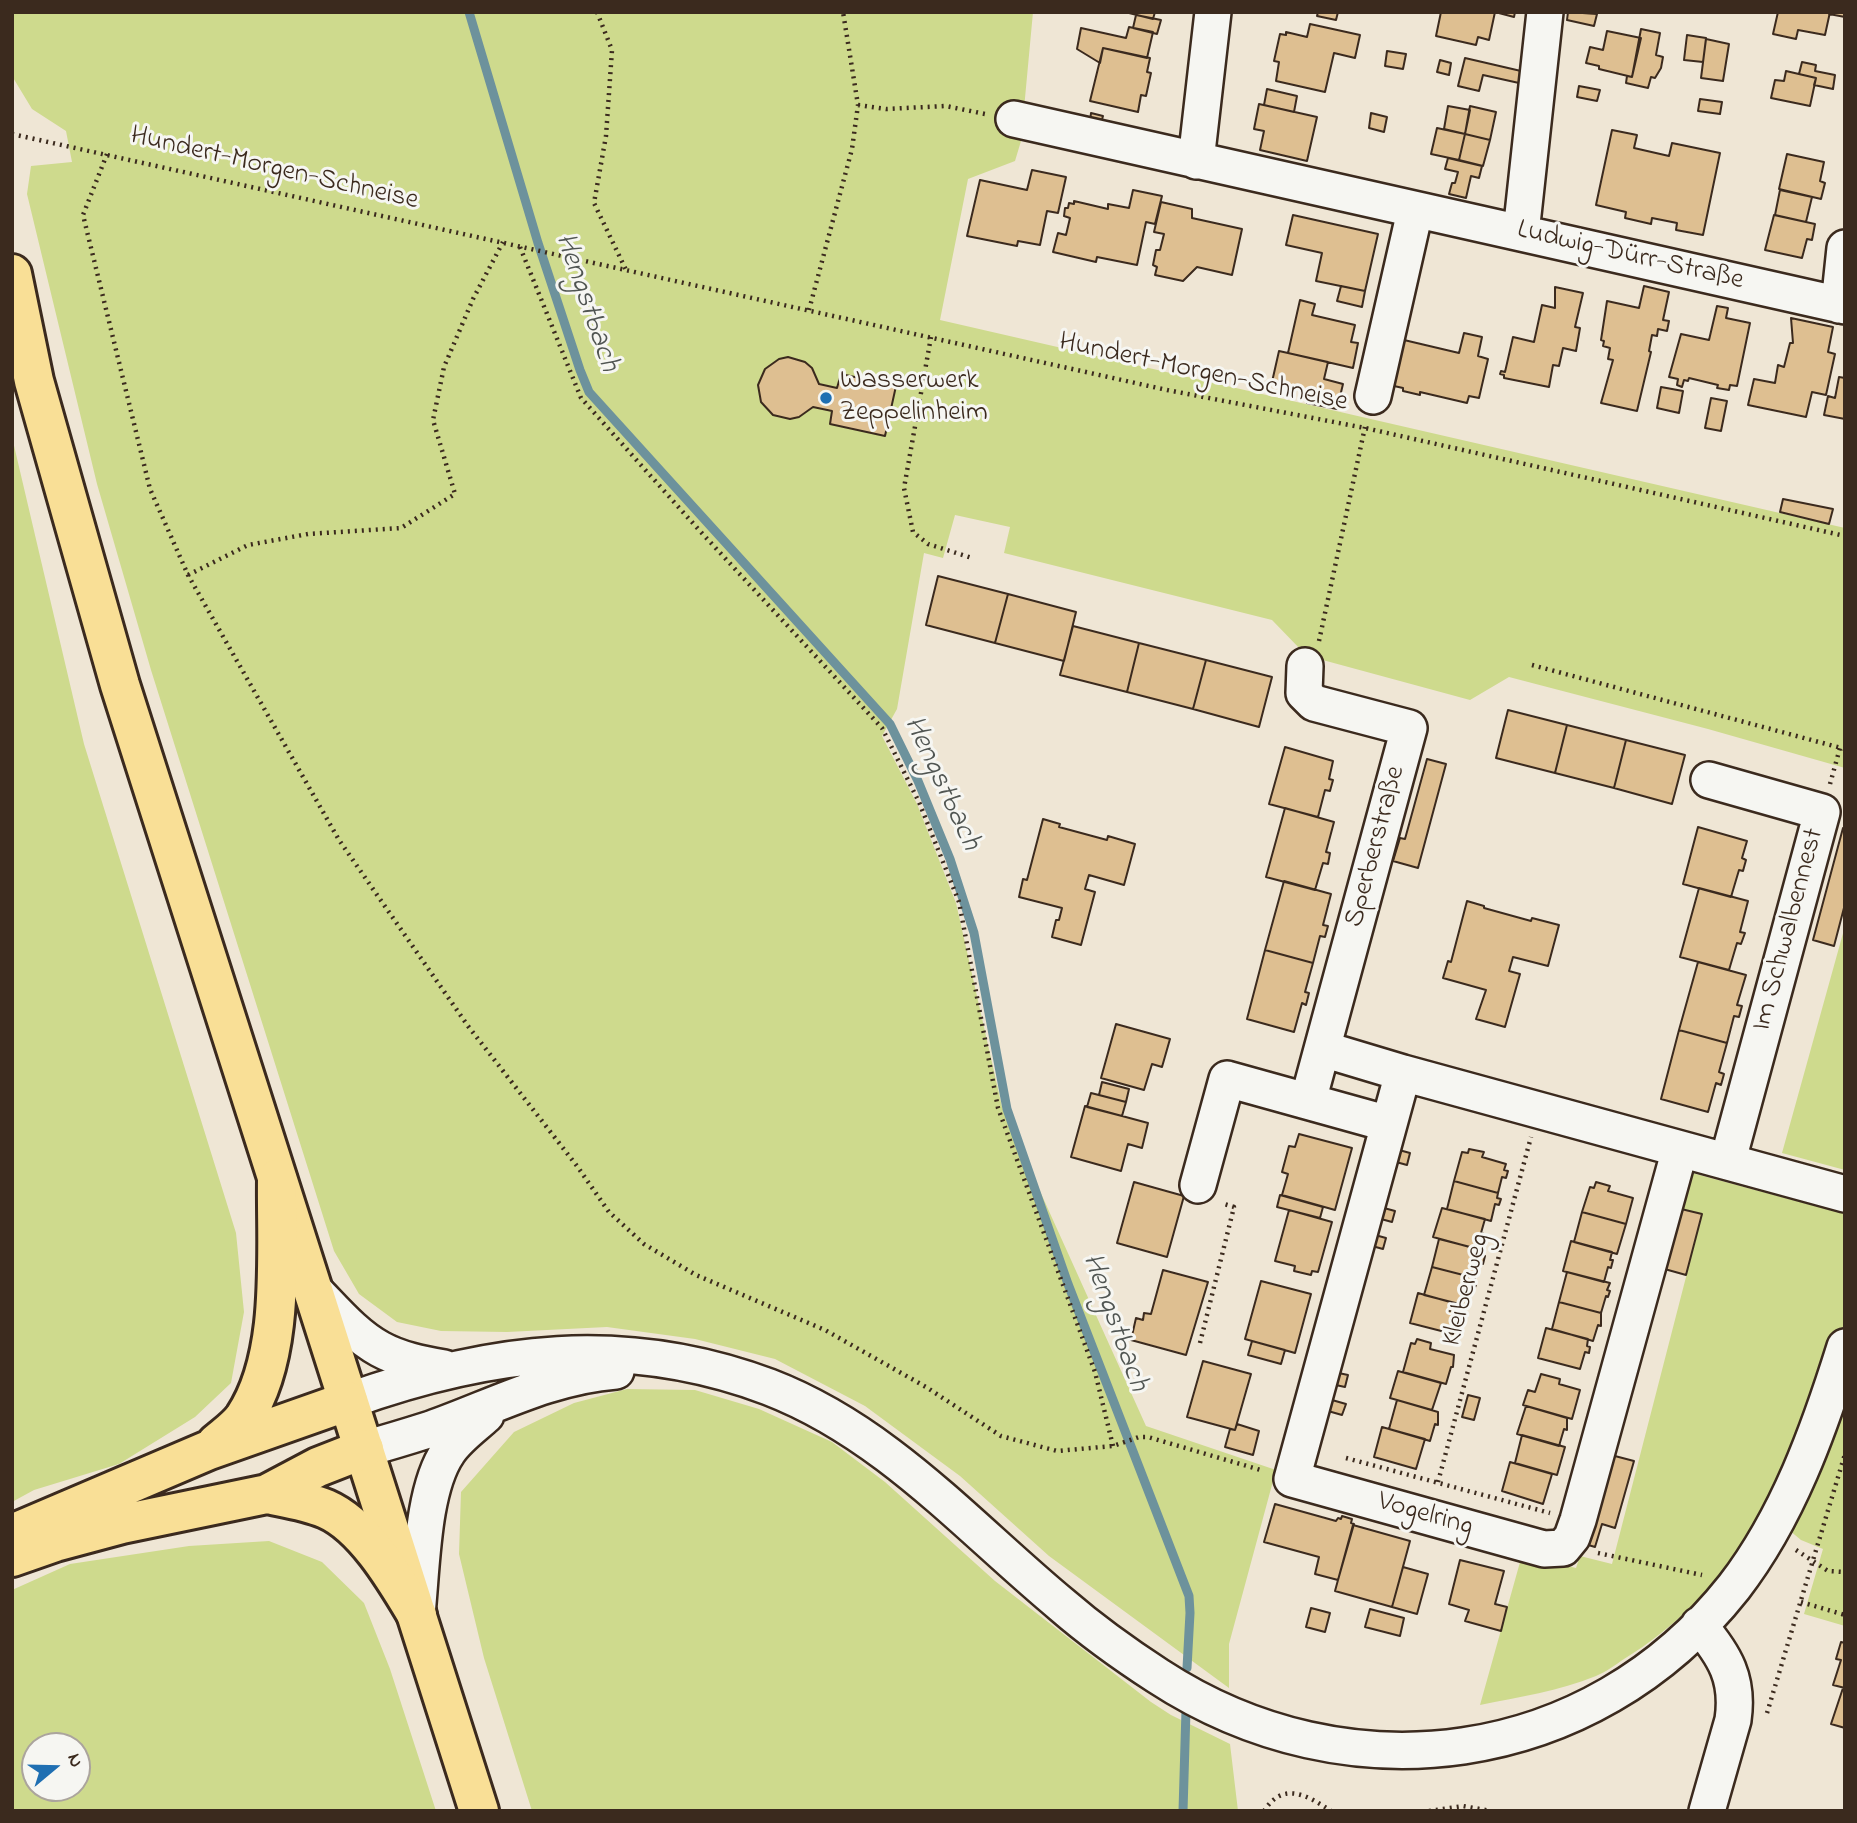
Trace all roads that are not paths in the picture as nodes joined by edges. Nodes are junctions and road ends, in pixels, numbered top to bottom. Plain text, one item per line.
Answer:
1 (1213, 12) edge
2 (1545, 12) edge
3 (1014, 119) road end
4 (1196, 161) junction
5 (1415, 211) junction
6 (1521, 233) junction
7 (1845, 248) edge
8 (12, 274) edge
9 (1842, 305) edge
10 (1369, 412) road end
11 (1305, 667) road end
12 (1709, 780) dead end
13 (1323, 1049) junction
14 (1403, 1073) junction
15 (1308, 1101) junction
16 (1389, 1124) junction
17 (1680, 1149) junction
18 (1728, 1160) junction
19 (277, 1179) junction
20 (1198, 1185) road end
21 (1845, 1194) edge
22 (313, 1289) junction
23 (1845, 1347) edge
24 (697, 1367) junction
25 (454, 1370) junction
26 (348, 1401) junction
27 (499, 1403) junction
28 (209, 1450) junction
29 (364, 1450) junction
30 (267, 1494) junction
31 (12, 1534) edge
32 (12, 1557) edge
33 (417, 1615) junction
34 (1699, 1625) junction
35 (478, 1811) edge
36 (1707, 1811) edge

1 - 4 street
2 - 6 street
3 - 4 street, Ludwig-Dürr-Straße
4 - 5 street, Ludwig-Dürr-Straße
5 - 6 street, Ludwig-Dürr-Straße
5 - 10 street
6 - 9 street, Ludwig-Dürr-Straße
7 - 9 street
8 - 19 main road
11 - 13 street, Sperberstraße
12 - 18 street, Im Schwalbennest
13 - 14 street
13 - 15 street, Sperberstraße
14 - 16 street
14 - 17 street
15 - 16 street
15 - 20 street
16 - 17 street, Vogelring
17 - 18 street
18 - 21 street
19 - 22 main road
19 - 28 main road
22 - 25 street
22 - 26 main road
23 - 34 street
24 - 25 street
24 - 27 street
24 - 34 street
25 - 26 street
26 - 28 main road
26 - 29 main road
27 - 29 street
27 - 33 street
28 - 31 main road
29 - 30 main road
29 - 33 main road
30 - 32 main road
30 - 33 main road
33 - 35 main road
34 - 36 street

